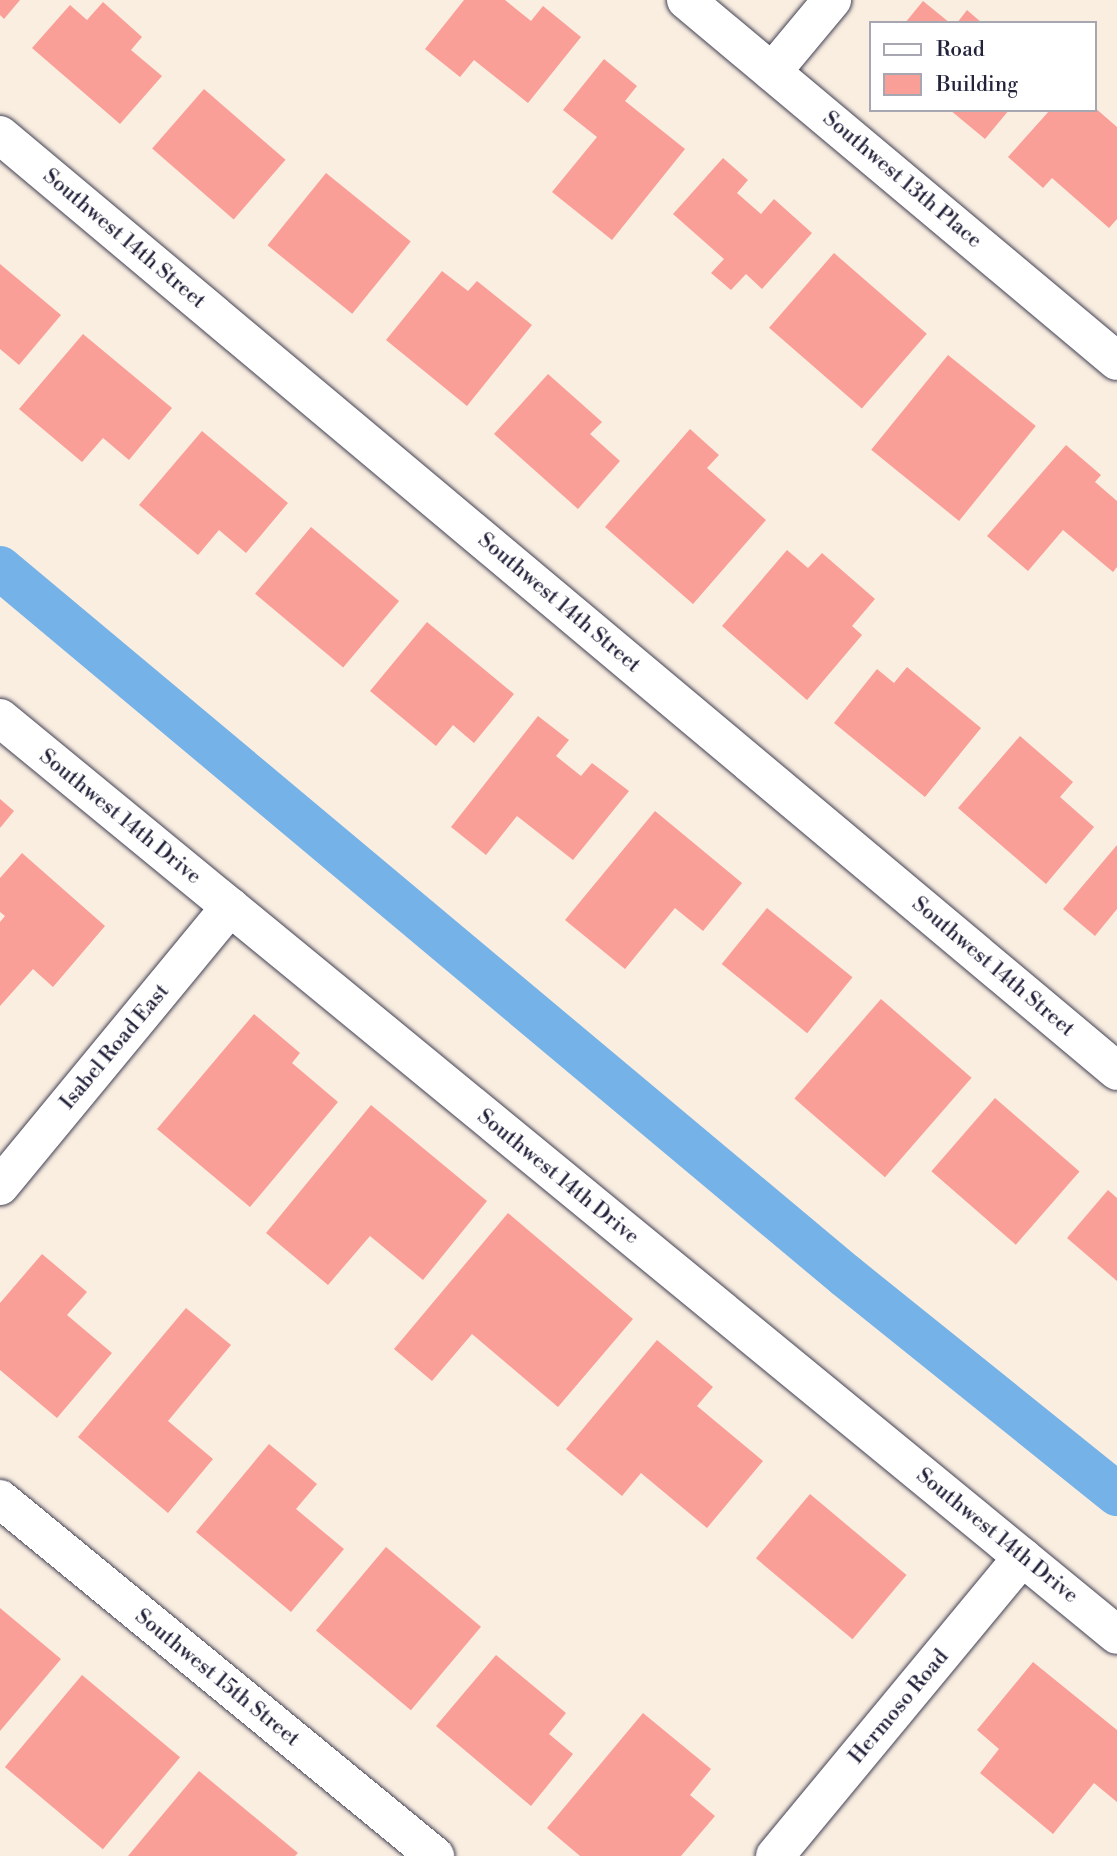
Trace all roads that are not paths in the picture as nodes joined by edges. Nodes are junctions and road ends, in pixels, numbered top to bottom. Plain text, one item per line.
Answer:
1 (686, 0) edge
2 (832, 0) edge
3 (772, 72) junction
4 (0, 135) edge
5 (1117, 361) edge
6 (0, 718) edge
7 (230, 907) junction
8 (1117, 1071) edge
9 (0, 1186) edge
10 (0, 1499) edge
11 (1022, 1557) junction
12 (1117, 1635) edge
13 (435, 1856) edge
14 (775, 1856) edge

1 - 3 street, Southwest 13th Place
2 - 3 street
3 - 5 street, Southwest 13th Place
4 - 8 street, Southwest 14th Street
6 - 7 street, Southwest 14th Drive
7 - 9 street, Isabel Road East
7 - 11 street, Southwest 14th Drive
10 - 13 street, Southwest 15th Street
11 - 12 street, Southwest 14th Drive
11 - 14 street, Hermoso Road

